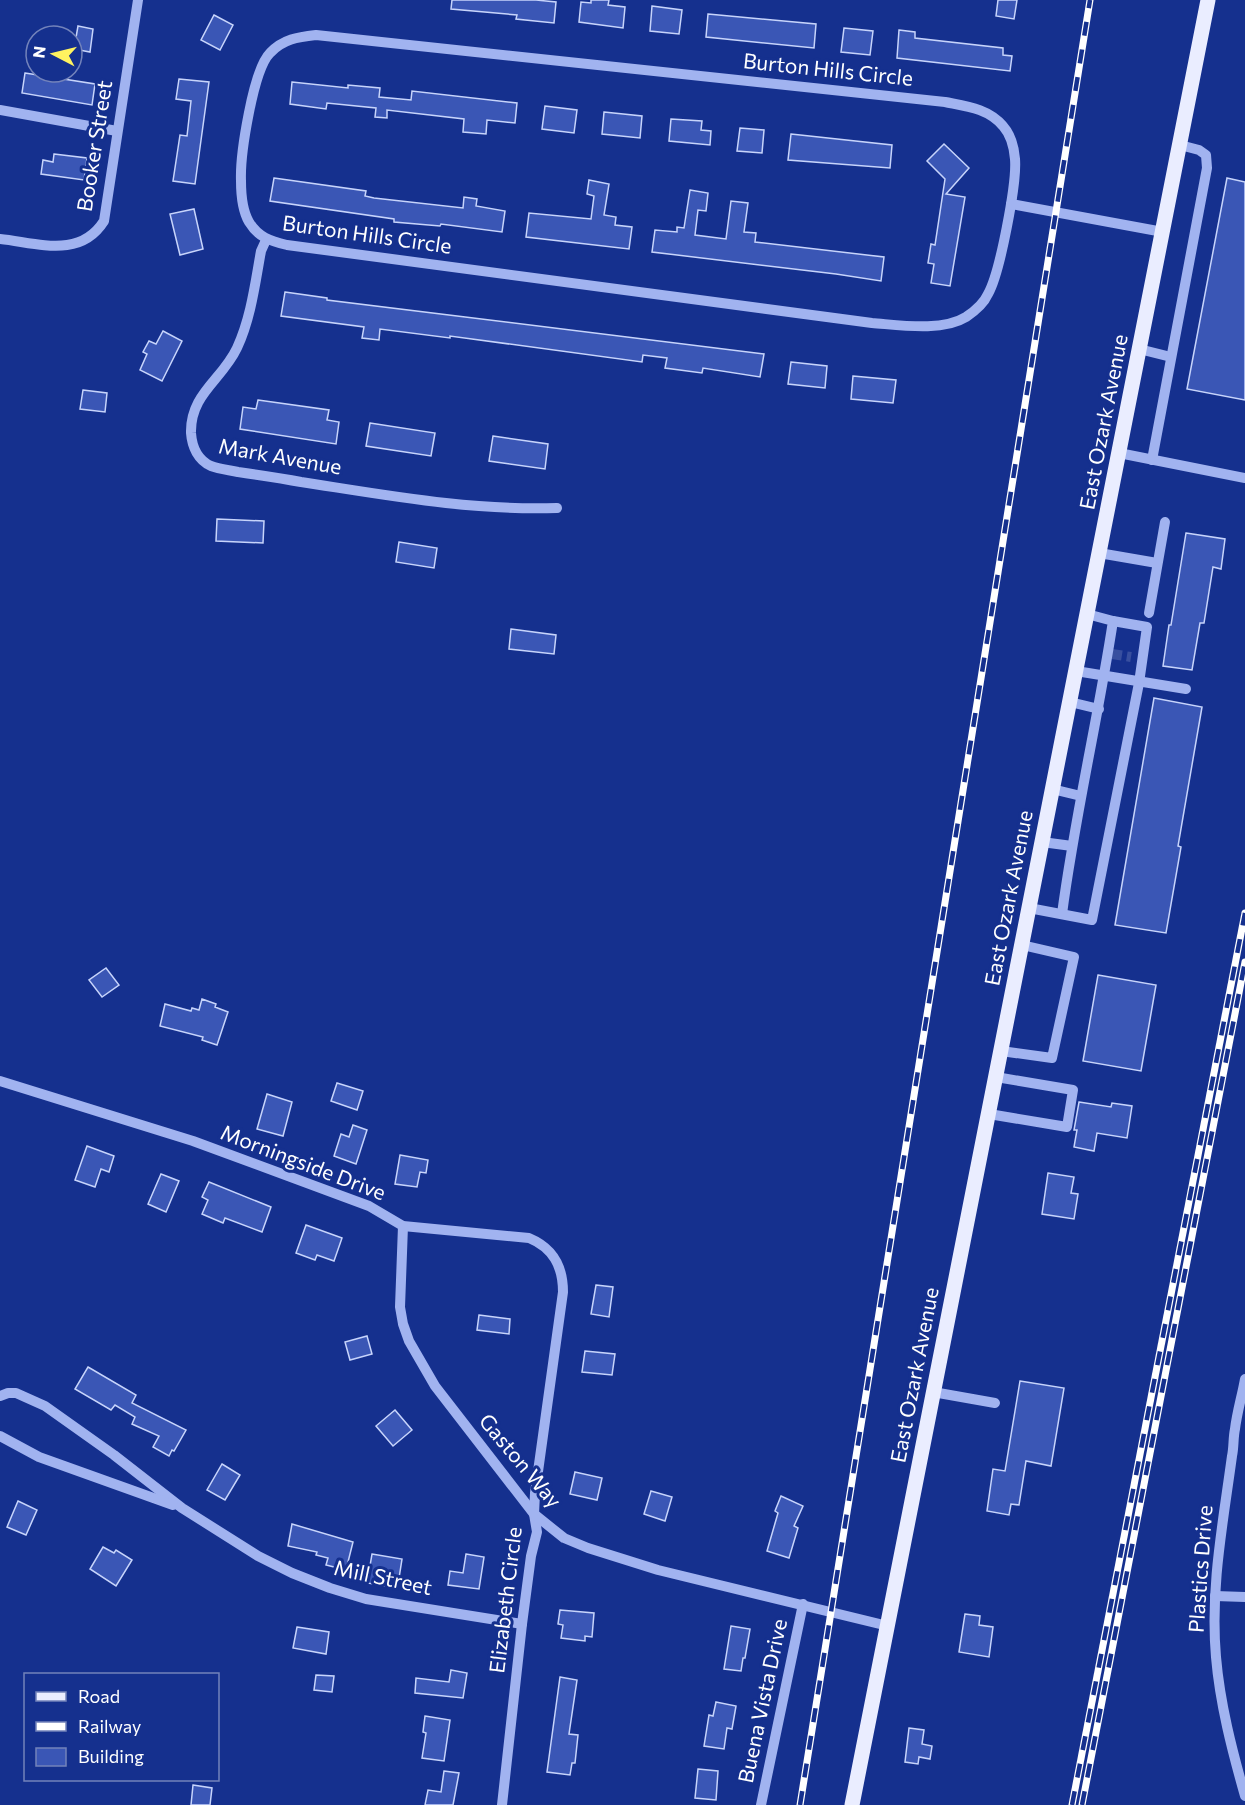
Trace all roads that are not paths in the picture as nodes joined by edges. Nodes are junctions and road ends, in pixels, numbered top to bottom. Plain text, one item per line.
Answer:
1 (138, 0) edge
2 (1208, 0) edge
3 (0, 110) edge
4 (117, 131) junction
5 (1180, 145) junction
6 (1011, 204) junction
7 (1163, 232) junction
8 (0, 239) edge
9 (266, 240) junction
10 (1139, 349) junction
11 (1171, 357) junction
12 (1119, 453) junction
13 (1152, 460) junction
14 (1245, 478) edge
15 (557, 508) dead end
16 (1165, 522) dead end
17 (1099, 553) junction
18 (1157, 563) junction
19 (1149, 613) dead end
20 (1087, 614) junction
21 (1113, 621) junction
22 (1076, 671) junction
23 (1105, 677) junction
24 (1139, 683) junction
25 (1186, 689) dead end
26 (1070, 702) junction
27 (1099, 709) junction
28 (1052, 789) junction
29 (1081, 796) junction
30 (1042, 842) junction
31 (1072, 846) junction
32 (1029, 908) junction
33 (1062, 914) junction
34 (1022, 945) junction
35 (1001, 1051) junction
36 (996, 1077) junction
37 (0, 1081) edge
38 (989, 1114) junction
39 (403, 1226) junction
40 (563, 1292) joint
41 (1245, 1379) edge
42 (933, 1392) junction
43 (0, 1396) edge
44 (995, 1403) dead end
45 (1240, 1432) edge
46 (0, 1436) edge
47 (182, 1508) junction
48 (534, 1514) junction
49 (1215, 1596) junction
50 (1245, 1597) edge
51 (803, 1604) junction
52 (522, 1624) junction
53 (888, 1626) junction
54 (1245, 1795) edge
55 (502, 1805) edge
56 (761, 1805) edge
57 (852, 1805) edge

1 - 4 street, Booker Street
2 - 5 main road, East Ozark Avenue
3 - 4 street
4 - 8 street, Booker Street
5 - 7 main road, East Ozark Avenue
5 - 11 street
6 - 7 street
6 - 9 street, Burton Hills Circle
6 - 9 street, Burton Hills Circle
7 - 10 main road, East Ozark Avenue
9 - 15 street, Mark Avenue
10 - 11 street
10 - 12 main road, East Ozark Avenue
11 - 13 street
12 - 13 street
12 - 17 main road, East Ozark Avenue
13 - 14 street
16 - 18 street
17 - 18 street
17 - 20 main road, East Ozark Avenue
18 - 19 street
20 - 21 street
20 - 22 main road, East Ozark Avenue
21 - 23 street
21 - 24 street
22 - 23 street
22 - 26 main road, East Ozark Avenue
23 - 24 street
23 - 27 street
24 - 25 street
24 - 33 street
26 - 27 street
26 - 28 main road, East Ozark Avenue
27 - 29 street
28 - 29 street
28 - 30 main road, East Ozark Avenue
29 - 31 street
30 - 31 street
30 - 32 main road, East Ozark Avenue
31 - 33 street
32 - 33 street
32 - 34 main road, East Ozark Avenue
34 - 35 main road, East Ozark Avenue
34 - 35 street
35 - 36 main road, East Ozark Avenue
36 - 38 main road, East Ozark Avenue
36 - 38 street
37 - 39 street, Morningside Drive
38 - 42 main road, East Ozark Avenue
39 - 40 street, Morningside Drive
39 - 48 street, Gaston Way
40 - 48 street, Elizabeth Circle
41 - 45 street, Plastics Drive
42 - 44 street
42 - 53 main road, East Ozark Avenue
43 - 47 street, Mill Street
45 - 49 street, Plastics Drive
46 - 47 street, Mill Street
47 - 52 street, Mill Street
48 - 51 street, Gaston Way
48 - 52 street, Elizabeth Circle
49 - 50 street
49 - 54 street, Plastics Drive
51 - 53 street, Gaston Way
51 - 56 street, Buena Vista Drive
52 - 55 street, Elizabeth Circle
53 - 57 main road, East Ozark Avenue

